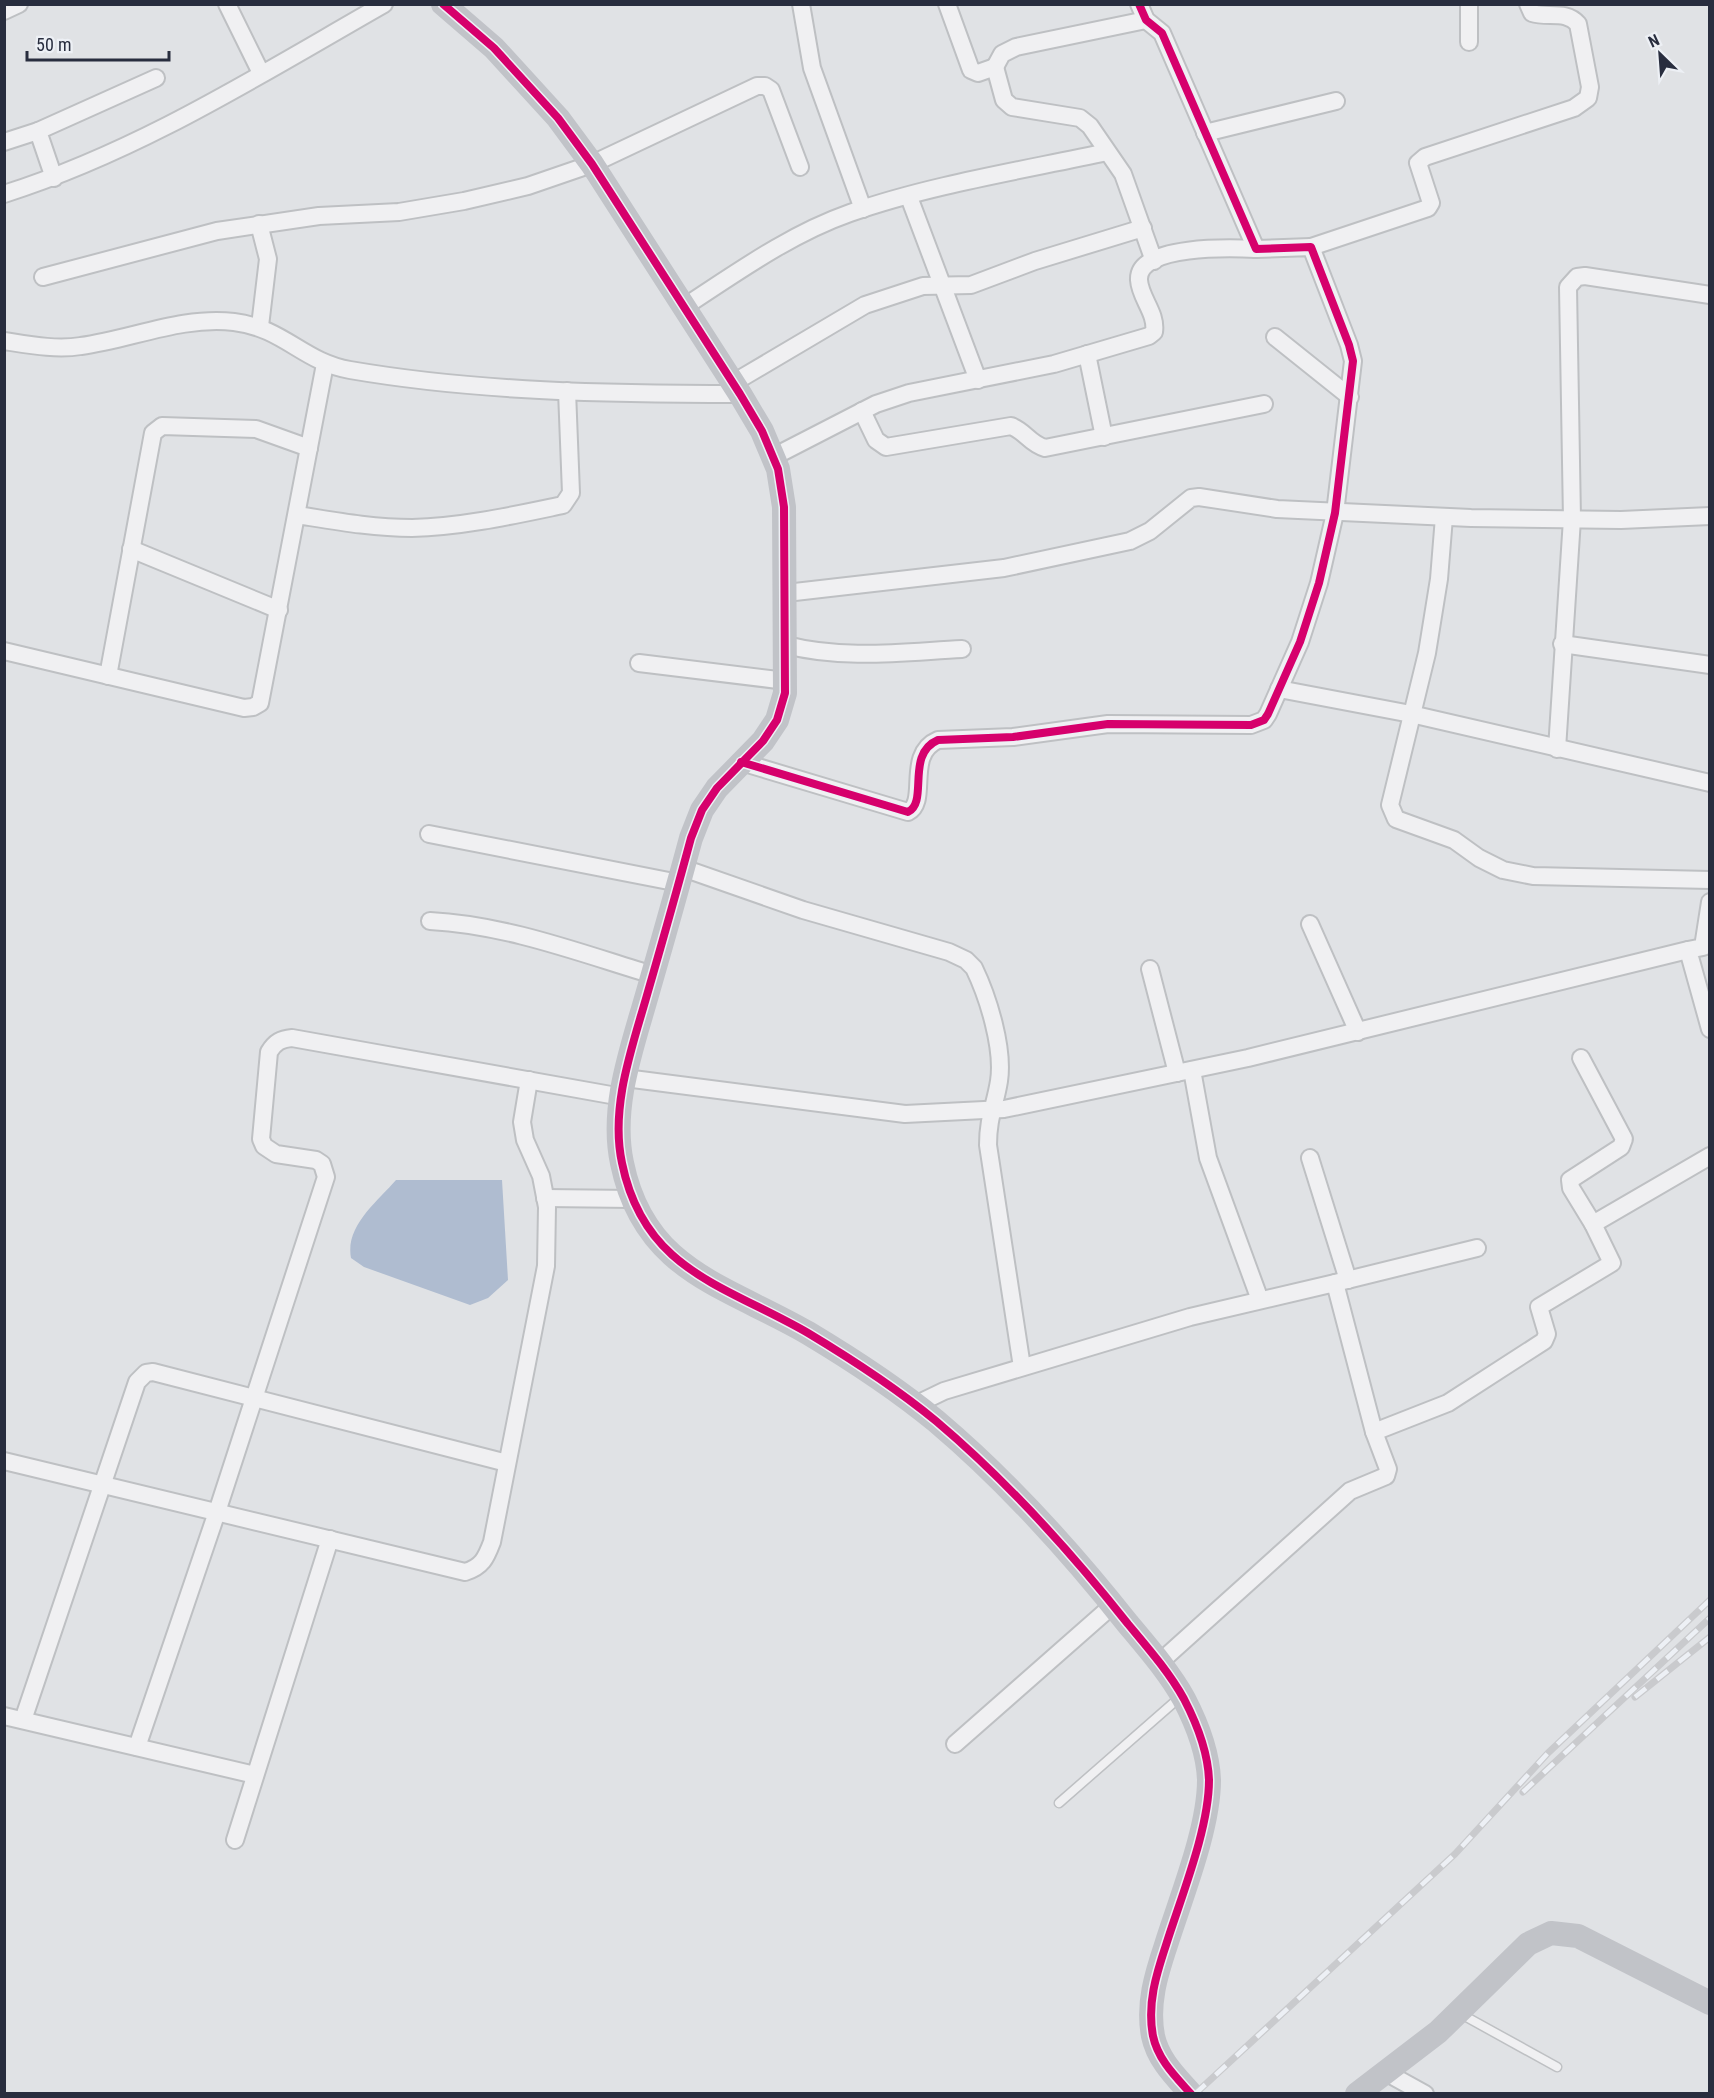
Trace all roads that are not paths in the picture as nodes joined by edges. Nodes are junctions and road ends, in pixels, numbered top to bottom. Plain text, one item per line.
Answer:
1 (19, 4) edge
2 (227, 4) edge
3 (384, 4) edge
4 (443, 4) edge
5 (801, 4) edge
6 (946, 4) edge
7 (1139, 4) edge
8 (1469, 4) edge
9 (1528, 4) edge
10 (4, 11) edge
11 (1146, 20) junction
12 (1469, 42) dead end
13 (995, 67) junction
14 (261, 73) junction
15 (156, 78) dead end
16 (1336, 101) dead end
17 (38, 131) junction
18 (1205, 133) junction
19 (4, 142) edge
20 (1107, 152) junction
21 (592, 164) junction
22 (800, 167) dead end
23 (54, 178) junction
24 (4, 194) edge
25 (909, 197) junction
26 (863, 209) junction
27 (259, 224) junction
28 (1143, 228) junction
29 (1311, 247) junction
30 (1256, 249) junction
31 (1154, 261) junction
32 (43, 277) dead end
33 (942, 285) junction
34 (1710, 296) edge
35 (684, 307) junction
36 (260, 326) junction
37 (1275, 337) dead end
38 (4, 341) edge
39 (1087, 354) junction
40 (325, 364) junction
41 (978, 380) junction
42 (736, 388) junction
43 (567, 391) junction
44 (1350, 397) junction
45 (1264, 404) dead end
46 (862, 411) junction
47 (1104, 437) junction
48 (309, 447) junction
49 (773, 457) junction
50 (1335, 513) junction
51 (297, 515) junction
52 (1710, 516) edge
53 (1444, 517) junction
54 (1572, 519) junction
55 (131, 549) junction
56 (786, 593) junction
57 (279, 610) junction
58 (1562, 644) junction
59 (786, 645) junction
60 (962, 649) dead end
61 (4, 651) edge
62 (639, 663) dead end
63 (1710, 665) edge
64 (108, 676) junction
65 (786, 681) junction
66 (1279, 689) junction
67 (1411, 714) junction
68 (1557, 749) junction
69 (741, 762) junction
70 (1710, 783) edge
71 (429, 834) dead end
72 (681, 876) junction
73 (1710, 880) edge
74 (1710, 902) edge
75 (430, 921) dead end
76 (1310, 924) dead end
77 (1700, 948) edge
78 (1150, 969) dead end
79 (653, 975) junction
80 (1710, 1029) edge
81 (1358, 1032) junction
82 (1581, 1058) dead end
83 (1185, 1072) junction
84 (529, 1080) junction
85 (623, 1088) junction
86 (990, 1111) junction
87 (1710, 1156) edge
88 (1310, 1158) dead end
89 (545, 1198) junction
90 (633, 1199) junction
91 (1593, 1224) junction
92 (1477, 1248) dead end
93 (1341, 1281) junction
94 (1260, 1300) junction
95 (1022, 1367) junction
96 (254, 1398) junction
97 (915, 1405) junction
98 (1374, 1432) junction
99 (4, 1461) edge
100 (507, 1463) junction
101 (102, 1485) junction
102 (218, 1512) junction
103 (330, 1539) junction
104 (1113, 1605) junction
105 (1159, 1663) junction
106 (1182, 1696) junction
107 (4, 1716) edge
108 (23, 1720) junction
109 (955, 1744) dead end
110 (137, 1747) junction
111 (255, 1775) junction
112 (1059, 1803) dead end
113 (235, 1840) dead end
114 (1709, 2001) edge
115 (1458, 2012) junction
116 (1557, 2067) dead end
117 (1387, 2073) junction
118 (1191, 2094) edge
119 (1357, 2094) edge
120 (1425, 2094) edge

1 - 10 street
2 - 14 street
3 - 14 street
4 - 21 street
5 - 26 street
6 - 13 street
7 - 11 street
8 - 12 street
9 - 29 street
11 - 13 street
11 - 18 street
13 - 20 street
14 - 23 street
15 - 17 street
16 - 18 street
17 - 19 street
17 - 23 street
18 - 30 street
20 - 25 street
20 - 28 street
21 - 22 street
21 - 27 street
21 - 35 street
23 - 24 street
25 - 26 street
25 - 33 street
26 - 35 street
27 - 32 street
27 - 36 street
28 - 31 street
28 - 33 street
29 - 30 street
29 - 44 street
30 - 31 street
31 - 39 street
33 - 41 street
33 - 42 street
34 - 54 street
35 - 42 street
36 - 38 street
36 - 40 street
37 - 44 street
39 - 41 street
39 - 47 street
40 - 43 street
40 - 48 street
41 - 46 street
42 - 43 street
42 - 49 street
43 - 51 street
44 - 50 street
45 - 47 street
46 - 47 street
46 - 49 street
48 - 51 street
48 - 55 street
49 - 56 street
50 - 53 street
50 - 56 street
50 - 66 street
51 - 57 street
52 - 54 street
53 - 54 street
53 - 67 street
54 - 58 street
55 - 57 street
55 - 64 street
56 - 59 street
57 - 64 street
58 - 63 street
58 - 68 street
59 - 60 street
59 - 65 street
61 - 64 street
62 - 65 street
65 - 69 street
66 - 67 street
66 - 69 street
67 - 68 street
67 - 73 street
68 - 70 street
69 - 72 street
71 - 72 street
72 - 79 street
72 - 86 street
74 - 77 street
75 - 79 street
76 - 81 street
77 - 80 street
77 - 81 street
78 - 83 street
79 - 85 street
81 - 83 street
82 - 91 street
83 - 86 street
83 - 94 street
84 - 85 street
84 - 89 street
84 - 96 street
85 - 86 street
85 - 90 street
86 - 95 street
87 - 91 street
88 - 93 street
89 - 90 street
89 - 100 street
90 - 97 street
91 - 98 street
92 - 93 street
93 - 94 street
93 - 98 street
94 - 95 street
95 - 97 street
96 - 100 street
96 - 101 street
96 - 102 street
97 - 104 street
98 - 105 street
99 - 101 street
100 - 103 street
101 - 102 street
101 - 108 street
102 - 103 street
102 - 110 street
103 - 111 street
104 - 105 street
104 - 109 street
105 - 106 street
106 - 112 lane
106 - 118 street
107 - 108 street
108 - 110 street
110 - 111 street
111 - 113 street
114 - 115 street
115 - 116 lane
115 - 117 street
117 - 119 street
117 - 120 street

